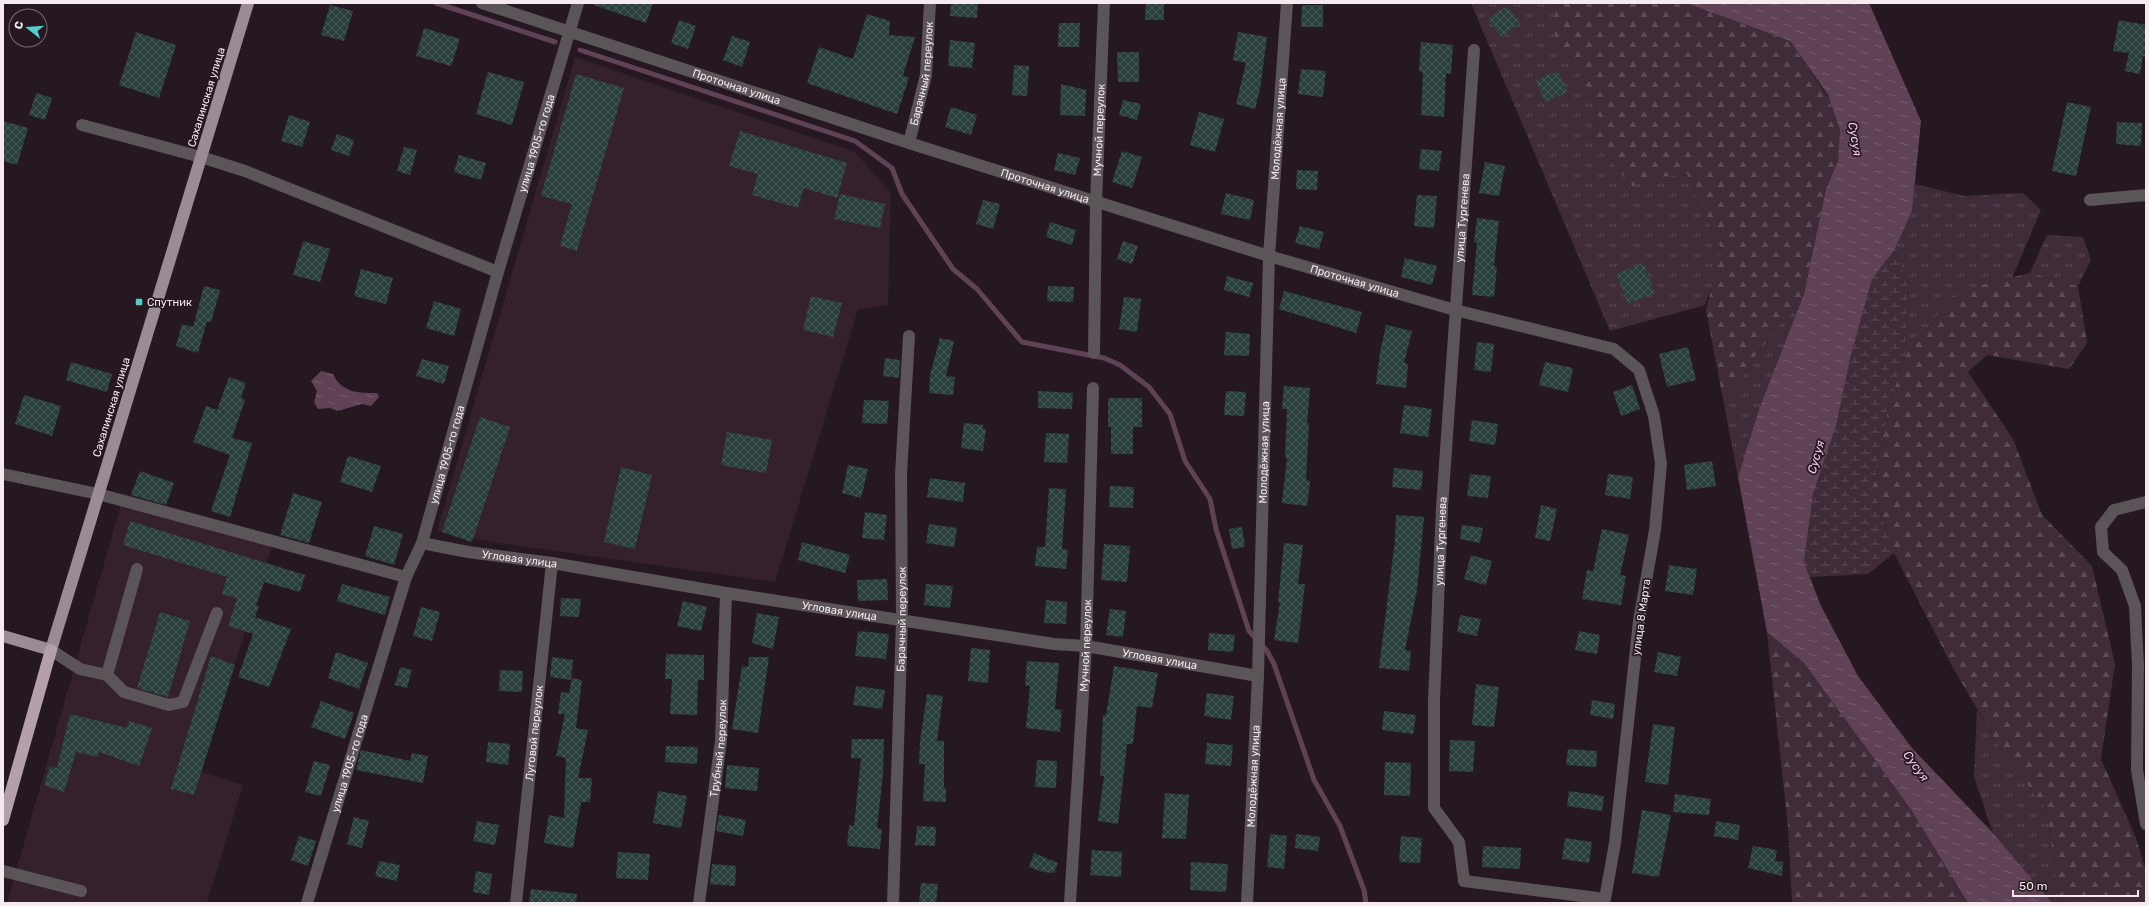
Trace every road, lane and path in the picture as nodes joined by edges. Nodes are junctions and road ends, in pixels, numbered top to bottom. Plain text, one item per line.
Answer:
1 (248, 3) edge
2 (482, 3) edge
3 (578, 3) edge
4 (930, 3) edge
5 (1104, 3) edge
6 (1287, 3) edge
7 (569, 33) junction
8 (1474, 50) dead end
9 (82, 125) dead end
10 (909, 143) junction
11 (201, 157) junction
12 (2146, 195) edge
13 (2090, 200) dead end
14 (1096, 202) junction
15 (1269, 256) junction
16 (498, 272) junction
17 (1455, 310) junction
18 (909, 336) dead end
19 (1614, 349) joint
20 (1094, 353) dead end
21 (1093, 388) dead end
22 (3, 474) edge
23 (98, 494) junction
24 (2146, 502) edge
25 (422, 543) junction
26 (552, 563) junction
27 (137, 569) dead end
28 (406, 577) junction
29 (726, 593) junction
30 (217, 613) dead end
31 (902, 620) junction
32 (3, 636) edge
33 (1086, 646) junction
34 (51, 650) junction
35 (106, 675) junction
36 (1258, 676) junction
37 (3, 820) edge
38 (2146, 824) edge
39 (3, 871) edge
40 (81, 891) dead end
41 (1604, 899) joint
42 (308, 903) edge
43 (516, 903) edge
44 (699, 903) edge
45 (893, 903) edge
46 (1070, 903) edge
47 (1247, 903) edge

1 - 11 main road, Сахалинская улица
2 - 7 street, Проточная улица
3 - 7 street, улица 1905-го года
4 - 10 street, Барачный переулок
5 - 14 street, Мучной переулок
6 - 15 street, Молодёжная улица
7 - 10 street, Проточная улица
7 - 16 street, улица 1905-го года
8 - 17 street, улица Тургенева
9 - 11 street
10 - 14 street, Проточная улица
11 - 16 street
11 - 23 main road, Сахалинская улица
12 - 13 street
14 - 15 street, Проточная улица
14 - 20 street, Мучной переулок
15 - 17 street, Проточная улица
15 - 36 street, Молодёжная улица
16 - 25 street, улица 1905-го года
17 - 19 street, Проточная улица
17 - 41 street, улица Тургенева
18 - 31 street, Барачный переулок
19 - 41 street, улица 8 Марта
21 - 33 street, Мучной переулок
22 - 23 street
23 - 28 street
23 - 34 main road, Сахалинская улица
24 - 38 street
25 - 26 street, Угловая улица
25 - 28 street, улица 1905-го года
26 - 29 street, Угловая улица
26 - 43 street, Луговой переулок
27 - 35 street
28 - 42 street, улица 1905-го года
29 - 31 street, Угловая улица
29 - 44 street, Трубный переулок
30 - 35 street
31 - 33 street, Угловая улица
31 - 45 street, Барачный переулок
32 - 34 main road
33 - 36 street, Угловая улица
33 - 46 street, Мучной переулок
34 - 35 street
34 - 37 highway, Сахалинская улица
36 - 47 street, Молодёжная улица
39 - 40 street

